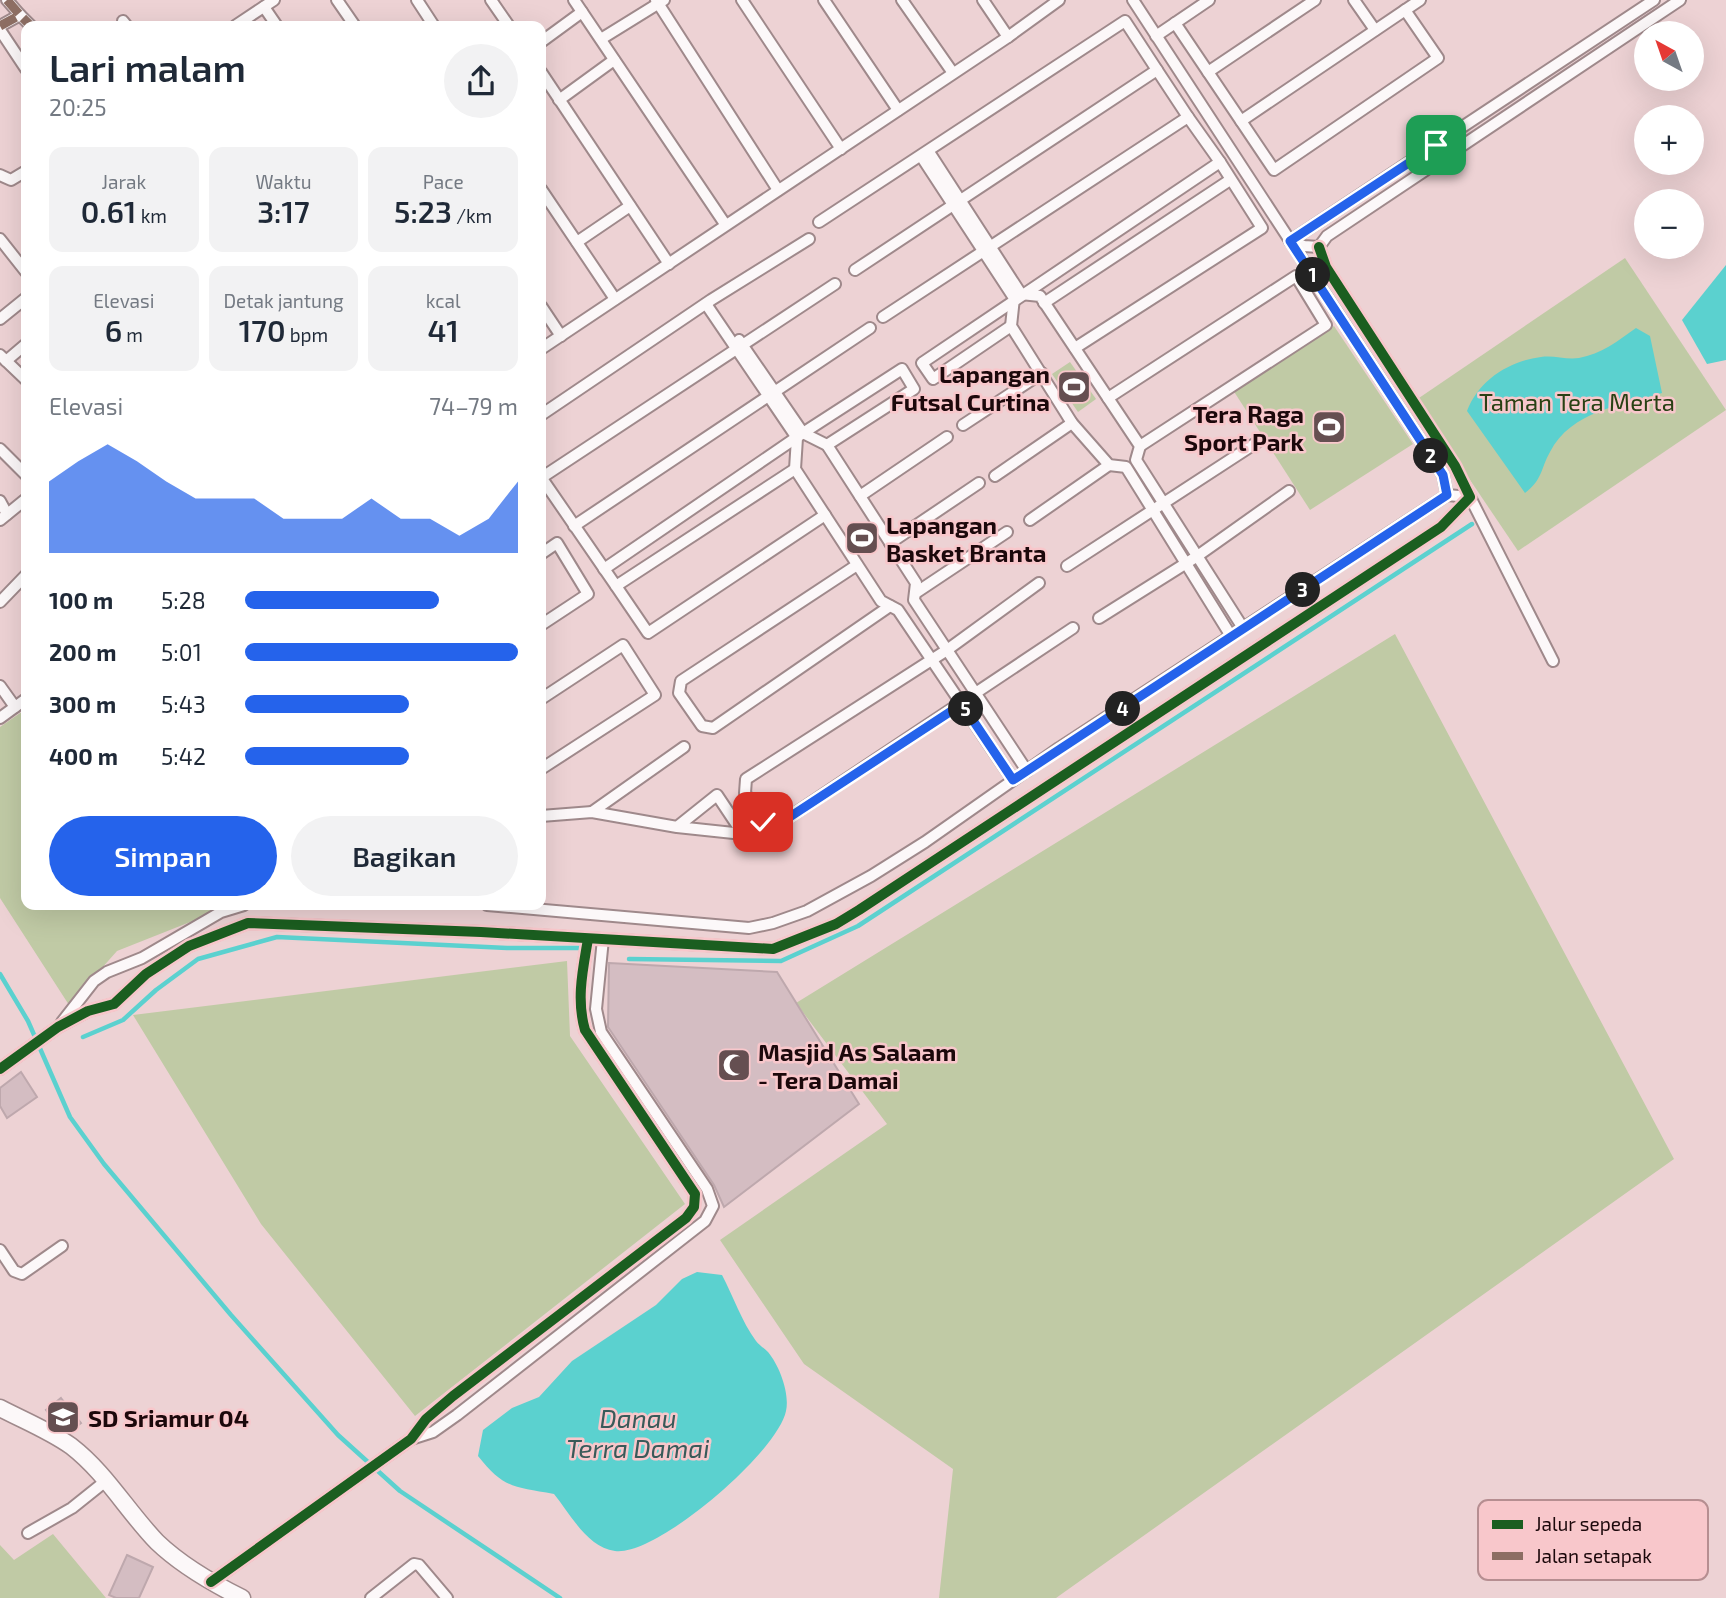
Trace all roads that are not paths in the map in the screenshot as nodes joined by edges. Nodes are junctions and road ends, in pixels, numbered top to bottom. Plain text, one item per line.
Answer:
1 (7, 0) edge
2 (274, 0) edge
3 (337, 0) edge
4 (417, 0) edge
5 (491, 0) edge
6 (574, 0) edge
7 (742, 0) edge
8 (824, 0) edge
9 (902, 0) edge
10 (983, 0) edge
11 (1059, 0) edge
12 (1133, 0) edge
13 (1209, 0) edge
14 (1315, 0) edge
15 (1354, 0) edge
16 (1420, 0) edge
17 (1654, 0) edge
18 (1680, 0) edge
19 (659, 1) edge
20 (264, 7) junction
21 (1405, 10) junction
22 (582, 12) junction
23 (20, 15) junction
24 (26, 21) edge
25 (243, 21) edge
26 (273, 21) edge
27 (352, 21) edge
28 (431, 21) edge
29 (506, 21) edge
30 (1175, 23) junction
31 (0, 28) edge
32 (1375, 30) junction
33 (1156, 36) junction
34 (1008, 37) junction
35 (546, 38) edge
36 (601, 39) junction
37 (614, 60) junction
38 (21, 61) edge
39 (1157, 69) junction
40 (1208, 72) junction
41 (953, 74) junction
42 (546, 83) edge
43 (559, 100) junction
44 (898, 110) junction
45 (1188, 117) junction
46 (1241, 121) junction
47 (841, 149) junction
48 (925, 154) junction
49 (1220, 162) junction
50 (21, 174) edge
51 (0, 175) edge
52 (1230, 180) junction
53 (778, 190) junction
54 (546, 196) edge
55 (957, 203) junction
56 (630, 206) junction
57 (819, 222) dead end
58 (725, 224) junction
59 (0, 239) edge
60 (809, 239) dead end
61 (1290, 241) junction
62 (577, 242) junction
63 (1319, 247) junction
64 (987, 249) junction
65 (669, 264) junction
66 (21, 266) edge
67 (855, 270) dead end
68 (835, 284) dead end
69 (1017, 296) junction
70 (615, 299) junction
71 (21, 302) edge
72 (708, 302) junction
73 (1044, 303) junction
74 (546, 314) edge
75 (883, 317) dead end
76 (0, 319) edge
77 (1011, 326) junction
78 (870, 327) dead end
79 (561, 336) junction
80 (546, 346) edge
81 (738, 346) junction
82 (21, 347) edge
83 (1075, 348) junction
84 (3, 358) edge
85 (1042, 373) junction
86 (21, 375) edge
87 (771, 393) junction
88 (1108, 398) junction
89 (546, 412) edge
90 (1072, 423) junction
91 (963, 425) dead end
92 (800, 436) junction
93 (947, 437) dead end
94 (1259, 441) dead end
95 (827, 445) junction
96 (1140, 446) junction
97 (0, 449) edge
98 (1136, 460) junction
99 (1109, 466) junction
100 (1126, 467) junction
101 (795, 469) junction
102 (21, 470) edge
103 (546, 474) edge
104 (995, 476) dead end
105 (546, 484) edge
106 (979, 484) dead end
107 (1289, 491) dead end
108 (1447, 495) junction
109 (860, 496) junction
110 (1469, 497) junction
111 (0, 501) edge
112 (1164, 502) junction
113 (21, 503) edge
114 (1154, 509) junction
115 (825, 515) junction
116 (4, 517) edge
117 (1030, 520) dead end
118 (574, 526) junction
119 (1007, 532) dead end
120 (890, 543) junction
121 (546, 551) edge
122 (1196, 557) junction
123 (1183, 564) junction
124 (857, 565) junction
125 (1067, 566) dead end
126 (604, 569) junction
127 (21, 580) edge
128 (1039, 583) dead end
129 (616, 586) junction
130 (916, 596) junction
131 (0, 602) edge
132 (894, 608) junction
133 (1099, 618) dead end
134 (546, 622) edge
135 (1073, 628) dead end
136 (1243, 628) junction
137 (1231, 636) junction
138 (947, 650) junction
139 (932, 660) junction
140 (1553, 662) dead end
141 (0, 686) edge
142 (977, 695) junction
143 (546, 696) edge
144 (21, 703) edge
145 (962, 704) junction
146 (15, 707) junction
147 (0, 718) edge
148 (684, 747) dead end
149 (546, 766) edge
150 (1027, 771) junction
151 (1013, 780) junction
152 (592, 812) junction
153 (546, 816) edge
154 (677, 827) junction
155 (228, 910) edge
156 (544, 910) edge
157 (588, 939) junction
158 (604, 939) junction
159 (58, 1027) junction
160 (2, 1067) edge
161 (62, 1246) dead end
162 (0, 1250) edge
163 (0, 1408) edge
164 (411, 1440) junction
165 (107, 1480) junction
166 (27, 1533) dead end
167 (211, 1582) junction
168 (242, 1598) edge
169 (371, 1598) edge
170 (447, 1598) edge

1 - 23 street
2 - 20 street
3 - 27 street
4 - 28 street
5 - 29 street
6 - 22 street
7 - 47 street
8 - 44 street
9 - 41 street
10 - 34 street
11 - 34 street
12 - 33 street
13 - 30 street
14 - 40 street
15 - 32 street
16 - 21 street
17 - 61 street
18 - 63 street
19 - 36 street
19 - 53 street
20 - 25 street
20 - 26 street
21 - 32 street
21 - 46 street
22 - 35 street
22 - 36 street
23 - 24 street
23 - 31 street
30 - 33 street
30 - 40 street
31 - 38 street
32 - 46 street
33 - 61 street
34 - 41 street
36 - 37 street
37 - 43 street
37 - 58 street
39 - 45 street
39 - 48 street
39 - 55 street
40 - 46 street
41 - 44 street
42 - 43 street
43 - 56 street
44 - 47 street
45 - 49 street
45 - 64 street
47 - 53 street
48 - 55 street
48 - 57 street
49 - 52 street
49 - 69 street
50 - 51 street
52 - 73 street
52 - 83 street
53 - 58 street
54 - 62 street
55 - 64 street
55 - 67 street
56 - 62 street
56 - 65 street
58 - 65 street
59 - 66 street
60 - 72 street
61 - 63 street
61 - 108 street
62 - 70 street
63 - 110 street
64 - 69 street
64 - 75 street
65 - 70 street
68 - 81 street
69 - 73 street
69 - 77 street
69 - 77 street
70 - 79 street
71 - 76 street
72 - 81 street
72 - 89 street
73 - 83 street
74 - 79 street
77 - 85 street
78 - 87 street
79 - 80 street
81 - 87 street
81 - 103 street
82 - 84 street
83 - 88 street
84 - 86 street
85 - 90 street
85 - 91 street
87 - 92 street
87 - 118 street
88 - 96 street
88 - 96 street
90 - 99 street
90 - 104 street
92 - 95 street
92 - 95 street
92 - 101 street
92 - 126 street
93 - 109 street
94 - 112 street
95 - 109 street
96 - 98 street
97 - 102 street
98 - 100 street
98 - 112 street
99 - 100 street
99 - 117 street
100 - 114 street
101 - 115 street
101 - 129 street
105 - 118 street
106 - 120 street
107 - 122 street
108 - 110 street
108 - 136 street
109 - 120 street
110 - 140 street
110 - 158 street
111 - 116 street
112 - 114 street
112 - 122 street
113 - 116 street
114 - 123 street
114 - 125 street
115 - 124 street
115 - 129 street
118 - 126 street
119 - 130 street
120 - 130 street
121 - 134 street
122 - 123 street
122 - 136 street
123 - 133 street
123 - 137 street
124 - 132 street
124 - 132 street
126 - 129 street
127 - 131 street
128 - 138 street
130 - 132 street
130 - 138 street
132 - 139 street
135 - 142 street
136 - 137 street
137 - 150 street
138 - 139 street
138 - 142 street
139 - 145 street
139 - 145 street
141 - 146 street
142 - 145 street
142 - 150 street
143 - 149 street
144 - 146 street
145 - 151 street
146 - 147 street
148 - 152 street
150 - 151 street
151 - 156 street
152 - 153 street
152 - 154 street
154 - 154 street
155 - 159 street
157 - 158 street
157 - 159 street
157 - 164 street
158 - 164 street
159 - 160 street
161 - 162 street
163 - 165 street
164 - 167 street
165 - 166 street
165 - 167 street
167 - 168 street
169 - 170 street

